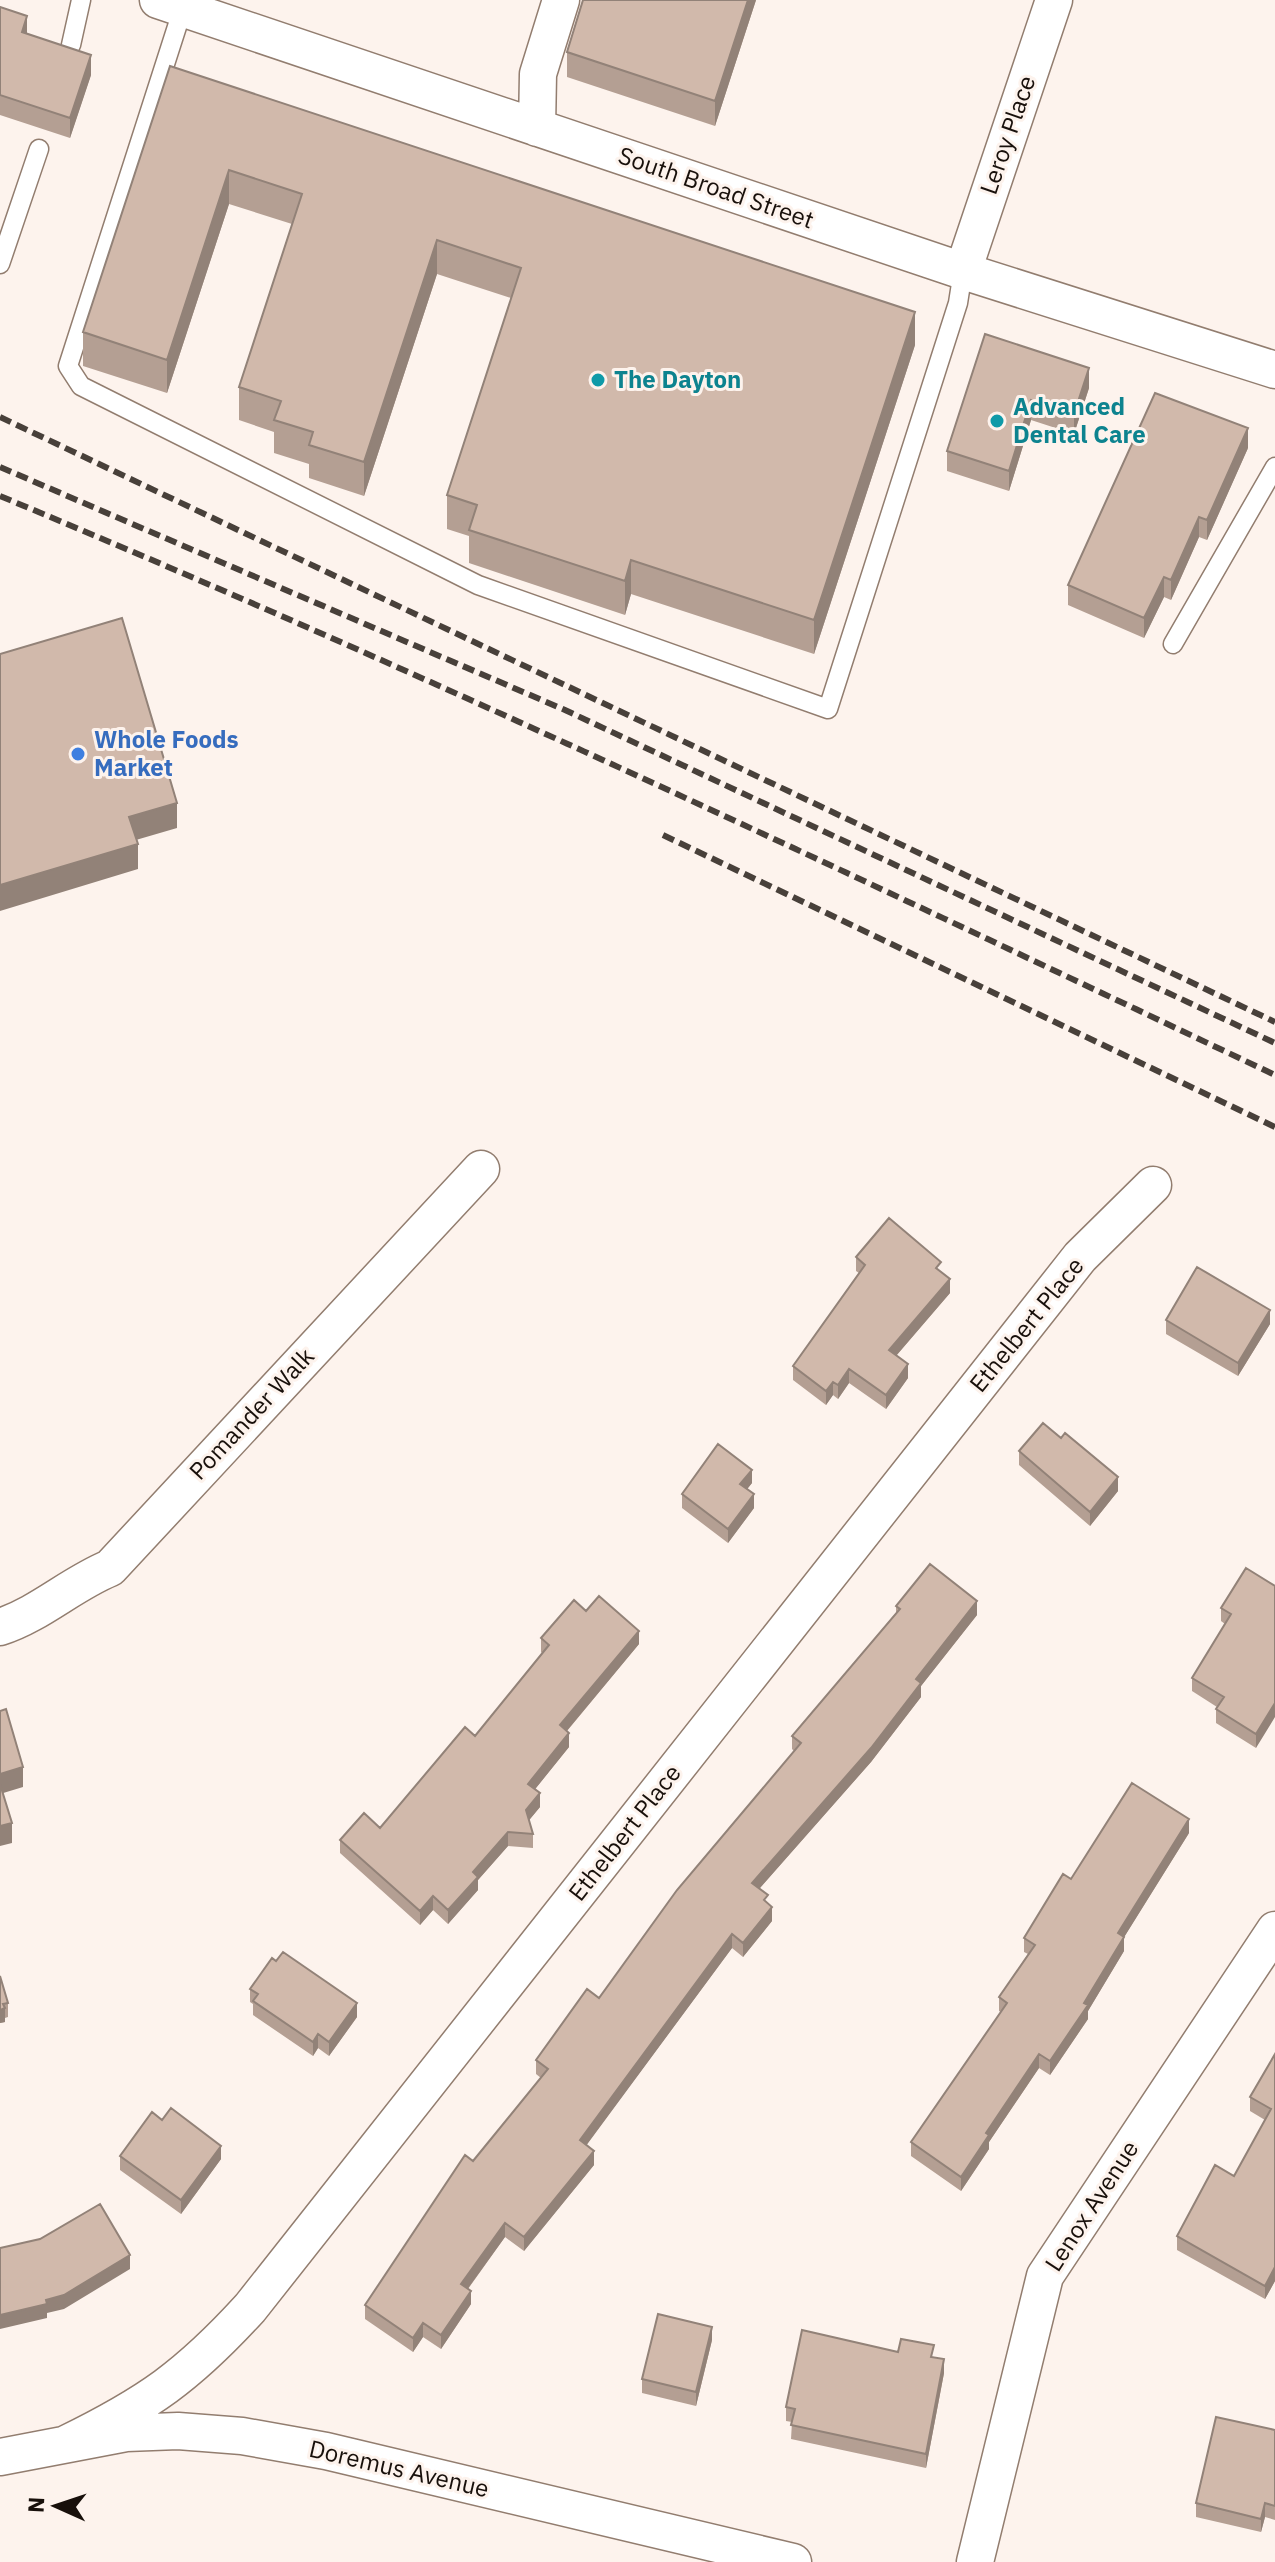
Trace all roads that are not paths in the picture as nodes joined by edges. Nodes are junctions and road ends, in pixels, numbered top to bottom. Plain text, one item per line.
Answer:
1 (81, 0) edge
2 (561, 0) edge
3 (1054, 0) edge
4 (171, 4) edge
5 (71, 45) edge
6 (537, 128) junction
7 (39, 149) dead end
8 (0, 264) edge
9 (963, 271) junction
10 (1275, 370) edge
11 (1275, 467) edge
12 (1173, 644) dead end
13 (481, 1169) dead end
14 (1153, 1185) dead end
15 (0, 1627) edge
16 (1275, 1930) edge
17 (66, 2444) junction
18 (0, 2457) edge
19 (793, 2562) edge
20 (975, 2562) edge

1 - 5 lane
2 - 6 street
3 - 9 street, Leroy Place
4 - 6 street, South Broad Street
4 - 9 lane
6 - 9 street, South Broad Street
7 - 8 lane
9 - 10 street, South Broad Street
11 - 12 lane
13 - 15 street, Pomander Walk
14 - 17 street, Ethelbert Place
16 - 20 street, Lenox Avenue
17 - 18 street, Doremus Avenue
17 - 19 street, Doremus Avenue

